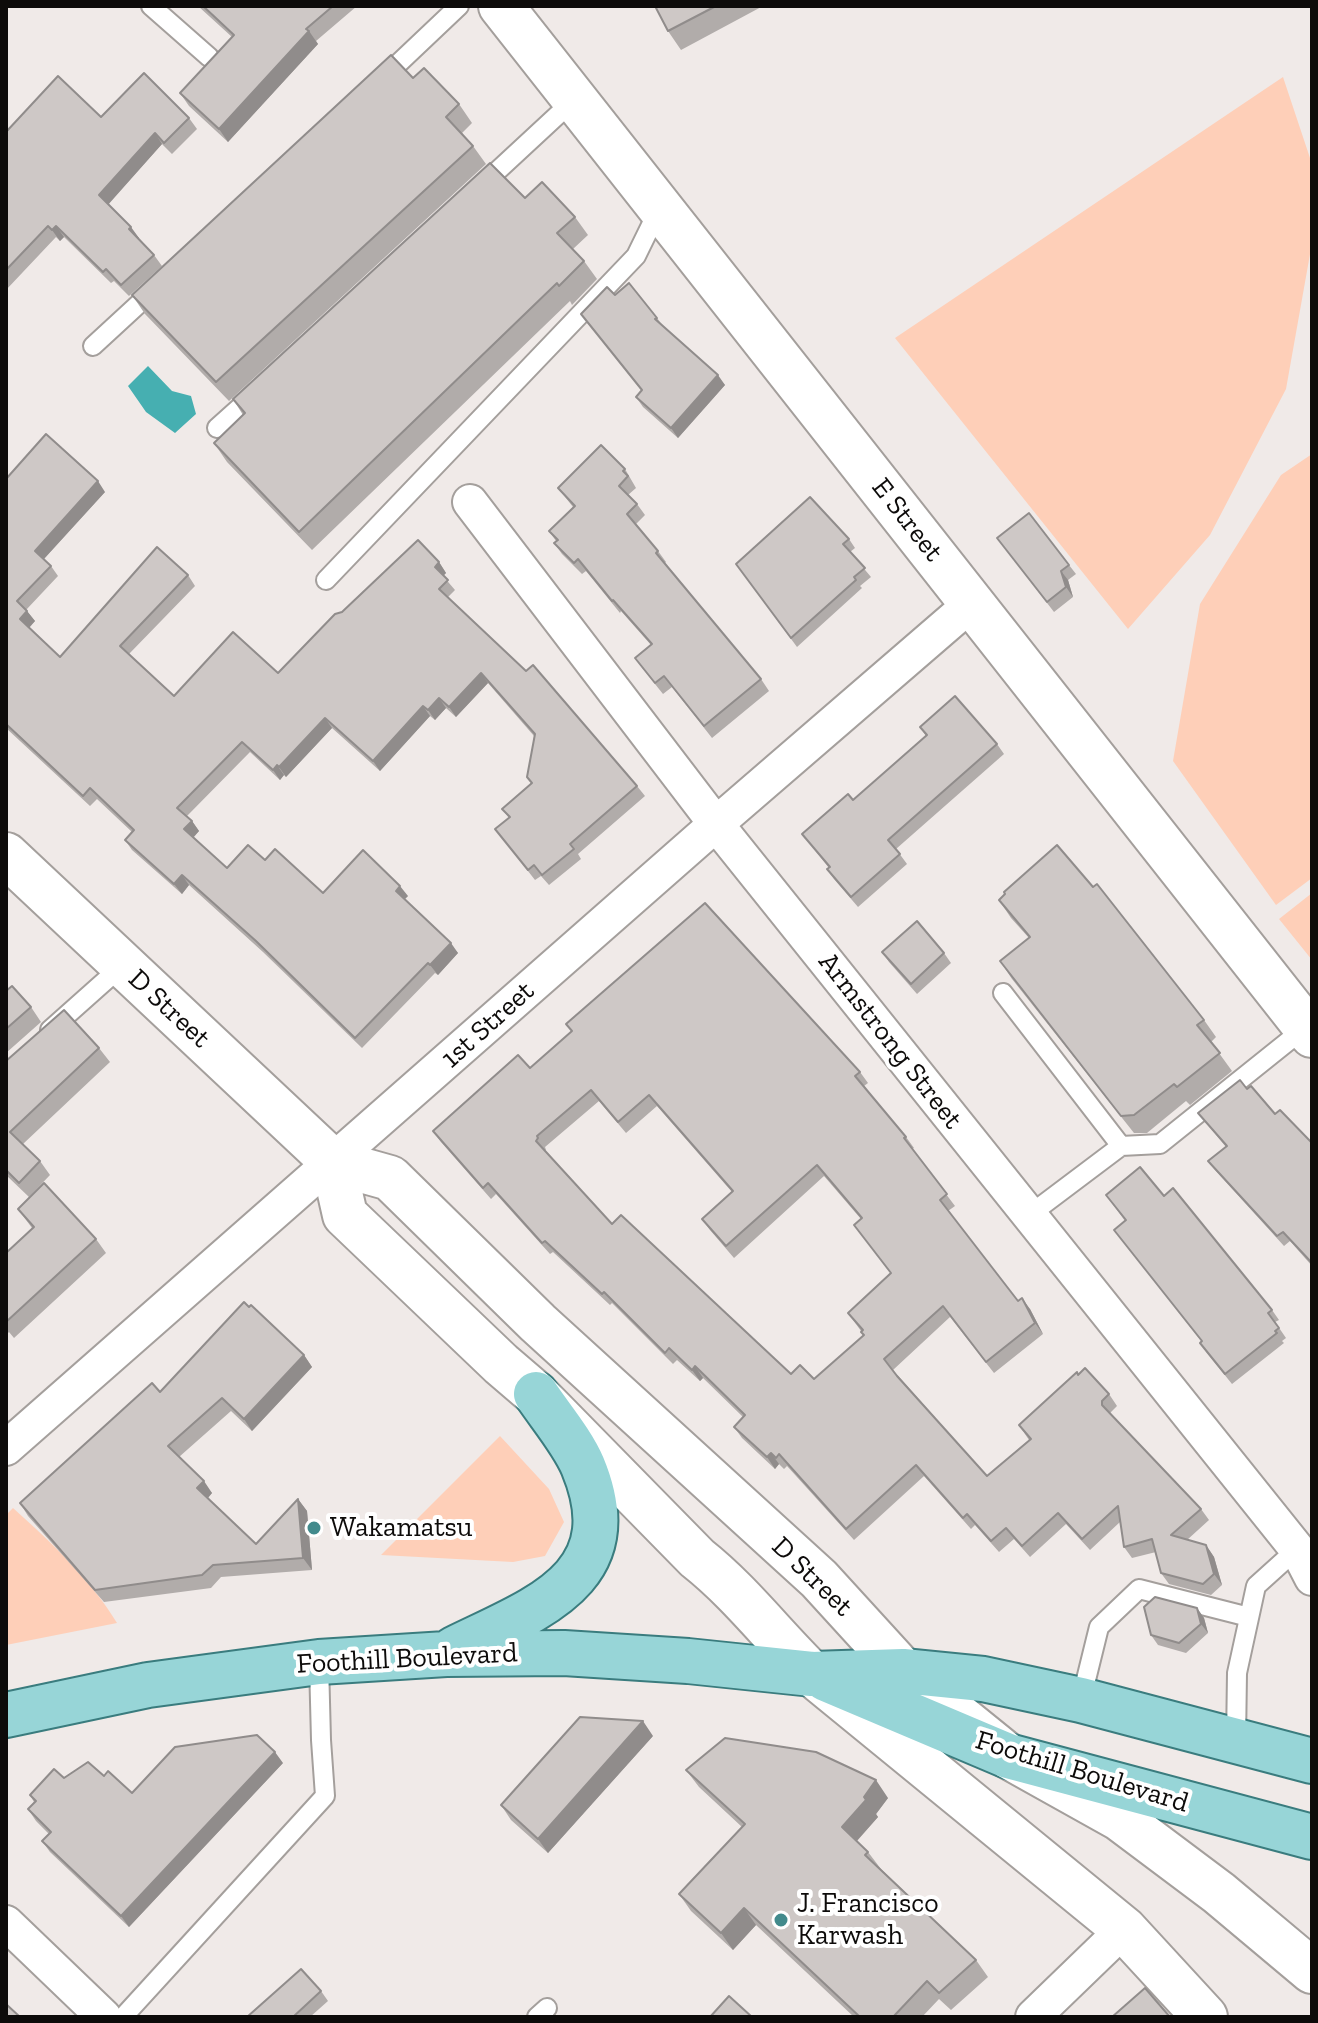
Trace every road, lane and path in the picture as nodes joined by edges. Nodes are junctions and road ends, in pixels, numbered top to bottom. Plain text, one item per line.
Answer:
1 (151, 6) edge
2 (459, 6) edge
3 (501, 6) edge
4 (209, 57) edge
5 (373, 88) edge
6 (576, 98) junction
7 (462, 204) edge
8 (660, 206) junction
9 (175, 271) edge
10 (93, 346) dead end
11 (264, 386) edge
12 (217, 428) dead end
13 (470, 502) dead end
14 (326, 580) dead end
15 (972, 603) junction
16 (716, 824) junction
17 (6, 855) edge
18 (123, 965) junction
19 (1003, 993) edge
20 (1309, 1031) edge
21 (41, 1038) edge
22 (1121, 1146) junction
23 (333, 1162) junction
24 (1028, 1216) junction
25 (536, 1394) junction
26 (6, 1448) edge
27 (1305, 1564) edge
28 (1249, 1617) junction
29 (446, 1654) junction
30 (319, 1662) junction
31 (903, 1671) junction
32 (812, 1674) junction
33 (1081, 1700) junction
34 (6, 1715) edge
35 (1236, 1741) junction
36 (1008, 1756) junction
37 (1312, 1761) edge
38 (1312, 1837) edge
39 (6, 1923) edge
40 (1124, 1929) junction
41 (1312, 1971) edge
42 (104, 2017) edge
43 (123, 2017) edge
44 (1033, 2017) edge
45 (1205, 2017) edge

1 - 4 lane
2 - 5 lane
3 - 6 main road, E Street
6 - 7 lane
6 - 8 main road, E Street
8 - 14 lane
8 - 15 main road, E Street
9 - 10 lane
11 - 12 lane
13 - 16 street, Armstrong Street
15 - 16 street, 1st Street
15 - 20 main road, E Street
16 - 23 street, 1st Street
16 - 24 street, Armstrong Street
17 - 18 main road, D Street
18 - 21 lane
18 - 23 main road, D Street
19 - 22 lane
20 - 22 lane
22 - 24 lane
23 - 25 main road
23 - 26 street, 1st Street
23 - 31 main road, D Street
24 - 27 street, Armstrong Street
25 - 29 main road
25 - 32 main road
27 - 28 lane
28 - 33 lane
28 - 35 lane
29 - 30 main road, Foothill Boulevard
29 - 32 main road, Foothill Boulevard
30 - 34 main road, Foothill Boulevard
30 - 43 lane
31 - 32 main road, Foothill Boulevard
31 - 33 main road, Foothill Boulevard
31 - 36 main road, D Street
32 - 36 main road, Foothill Boulevard
32 - 40 main road
33 - 35 main road, Foothill Boulevard
35 - 37 main road, Foothill Boulevard
36 - 38 main road, Foothill Boulevard
36 - 41 main road, D Street
39 - 42 street
40 - 44 street
40 - 45 main road

